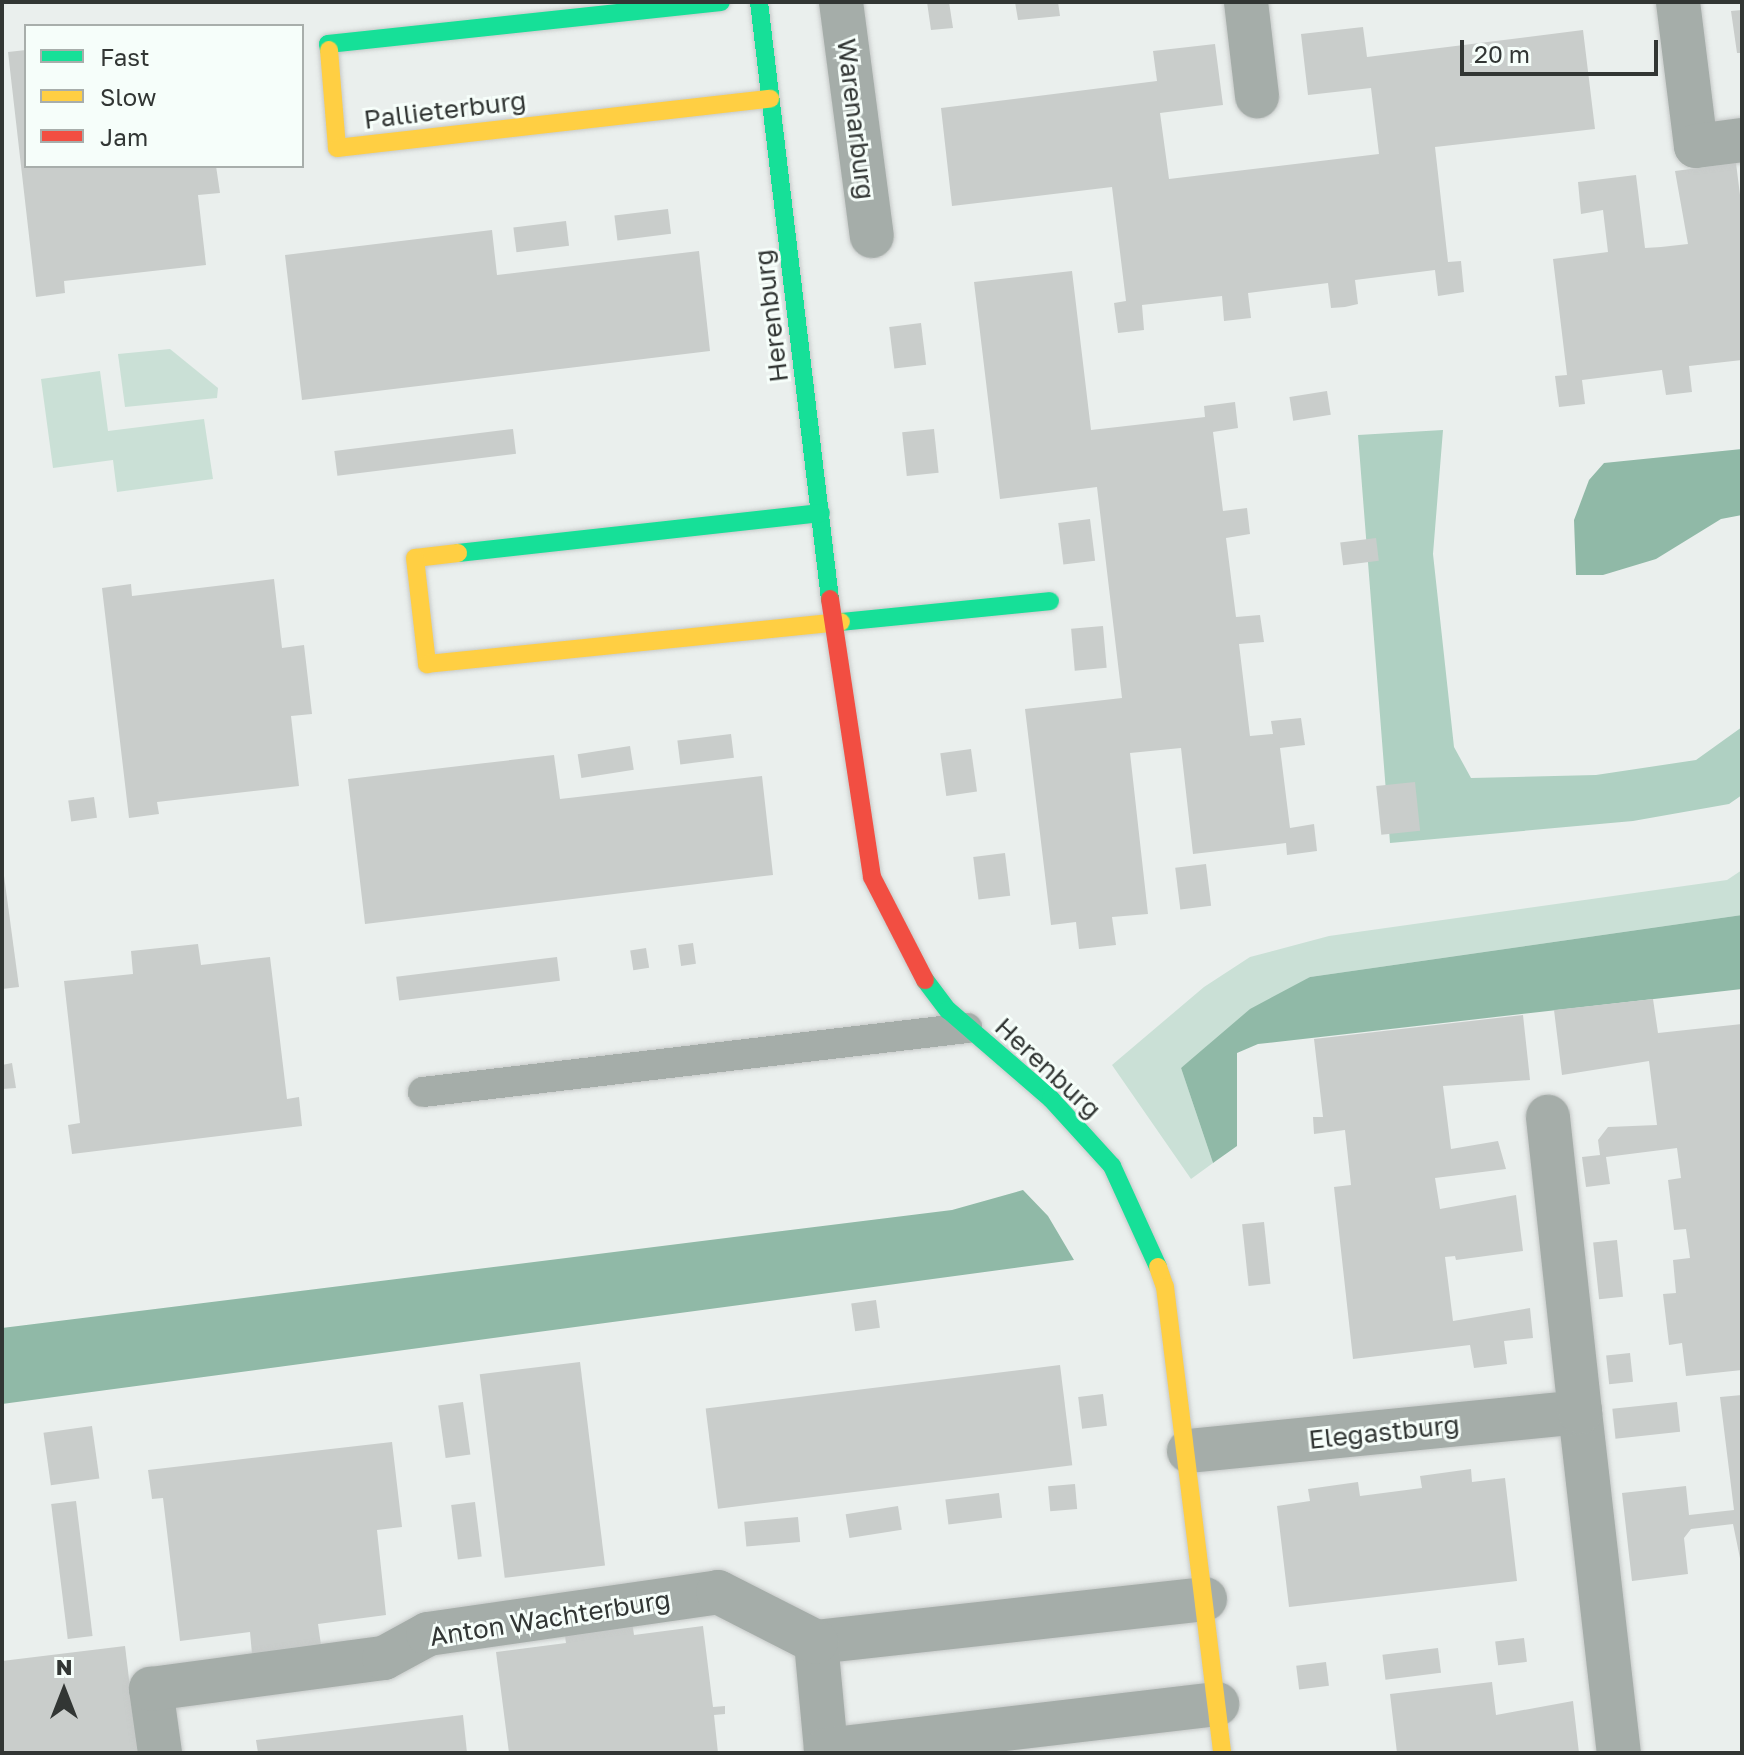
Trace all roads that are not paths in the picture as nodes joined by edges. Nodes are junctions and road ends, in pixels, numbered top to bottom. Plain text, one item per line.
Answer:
1 (721, 2) edge
2 (759, 2) edge
3 (841, 2) edge
4 (1246, 2) edge
5 (1678, 2) edge
6 (1257, 96) dead end
7 (770, 99) junction
8 (1742, 140) edge
9 (872, 236) dead end
10 (821, 513) junction
11 (1050, 601) dead end
12 (833, 623) junction
13 (967, 1028) junction
14 (423, 1092) dead end
15 (1548, 1117) dead end
16 (1580, 1412) junction
17 (1189, 1451) junction
18 (1205, 1599) junction
19 (816, 1642) junction
20 (1217, 1704) junction
21 (160, 1753) edge
22 (1222, 1753) edge
23 (1619, 1753) edge

1 - 7 street, Pallieterburg
2 - 7 street, Herenburg
3 - 9 street, Warenarburg
4 - 6 street
5 - 8 street
7 - 10 street, Herenburg
10 - 12 street, Herenburg
10 - 12 street
11 - 12 street
12 - 13 street, Herenburg
13 - 14 lane
13 - 17 street, Herenburg
15 - 16 street
16 - 17 street, Elegastburg
16 - 23 street
17 - 18 street, Herenburg
18 - 19 street
18 - 20 street, Herenburg
19 - 20 street
19 - 21 street, Anton Wachterburg
20 - 22 street, Herenburg

